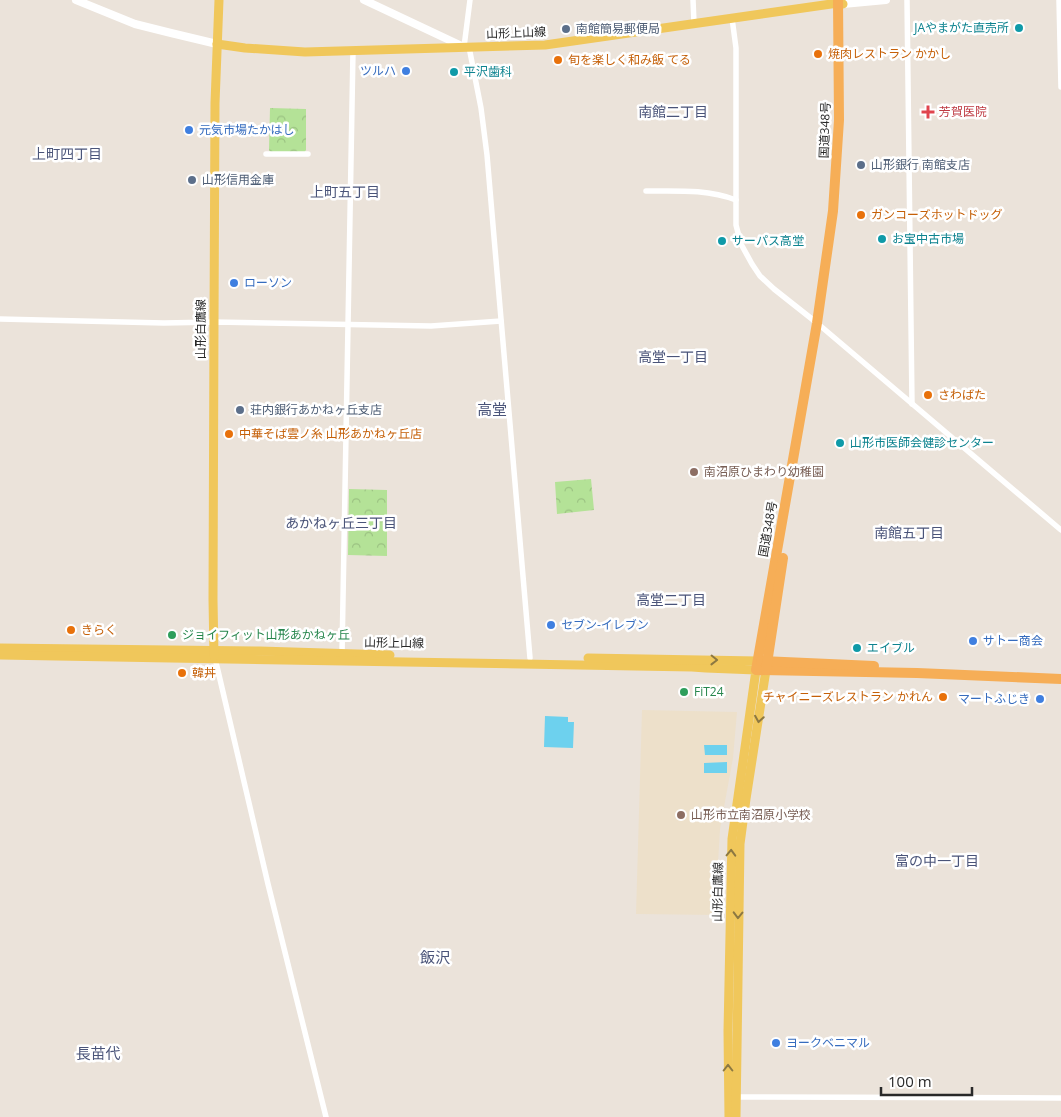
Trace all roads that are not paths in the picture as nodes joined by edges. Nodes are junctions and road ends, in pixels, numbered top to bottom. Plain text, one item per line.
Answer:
1 (76, 0) edge
2 (219, 0) edge
3 (364, 0) edge
4 (470, 0) edge
5 (693, 0) edge
6 (886, 0) edge
7 (907, 0) edge
8 (1059, 0) edge
9 (841, 2) edge
10 (732, 18) junction
11 (694, 24) junction
12 (217, 44) junction
13 (466, 46) junction
14 (353, 51) junction
15 (1061, 87) edge
16 (266, 154) dead end
17 (308, 154) dead end
18 (646, 192) dead end
19 (736, 200) junction
20 (0, 319) edge
21 (501, 321) junction
22 (214, 322) junction
23 (347, 324) junction
24 (819, 325) junction
25 (912, 404) junction
26 (1061, 530) edge
27 (0, 648) edge
28 (214, 654) junction
29 (342, 654) junction
30 (0, 655) edge
31 (530, 658) junction
32 (762, 666) junction
33 (1061, 672) edge
34 (1061, 679) edge
35 (732, 1097) junction
36 (1061, 1098) edge
37 (326, 1117) edge
38 (728, 1117) edge
39 (736, 1117) edge

1 - 12 street
2 - 12 main road, 山形白鷹線
3 - 13 street
4 - 13 street
5 - 11 street
6 - 9 street
7 - 25 street
8 - 15 street
9 - 10 main road, 山形上山線
9 - 24 highway, 国道348号
10 - 11 main road, 山形上山線
10 - 19 street
11 - 13 main road, 山形上山線
12 - 14 main road, 山形上山線
12 - 22 main road, 山形白鷹線
13 - 14 main road, 山形上山線
13 - 21 street
14 - 23 street
16 - 17 street
18 - 19 street
19 - 24 street
20 - 22 street
21 - 23 street
21 - 31 street
22 - 23 street
22 - 28 main road, 山形白鷹線
23 - 29 street
24 - 25 street
24 - 32 highway, 国道348号
25 - 26 street
27 - 28 main road, 山形上山線
28 - 29 main road, 山形上山線
28 - 30 main road, 山形上山線
28 - 32 main road, 山形上山線
28 - 37 street
29 - 31 main road, 山形上山線
31 -> 32 main road, 山形上山線
32 - 33 highway
32 - 34 highway
32 - 35 main road, 山形白鷹線
35 - 36 street
35 - 38 main road, 山形白鷹線
35 - 39 main road, 山形白鷹線

